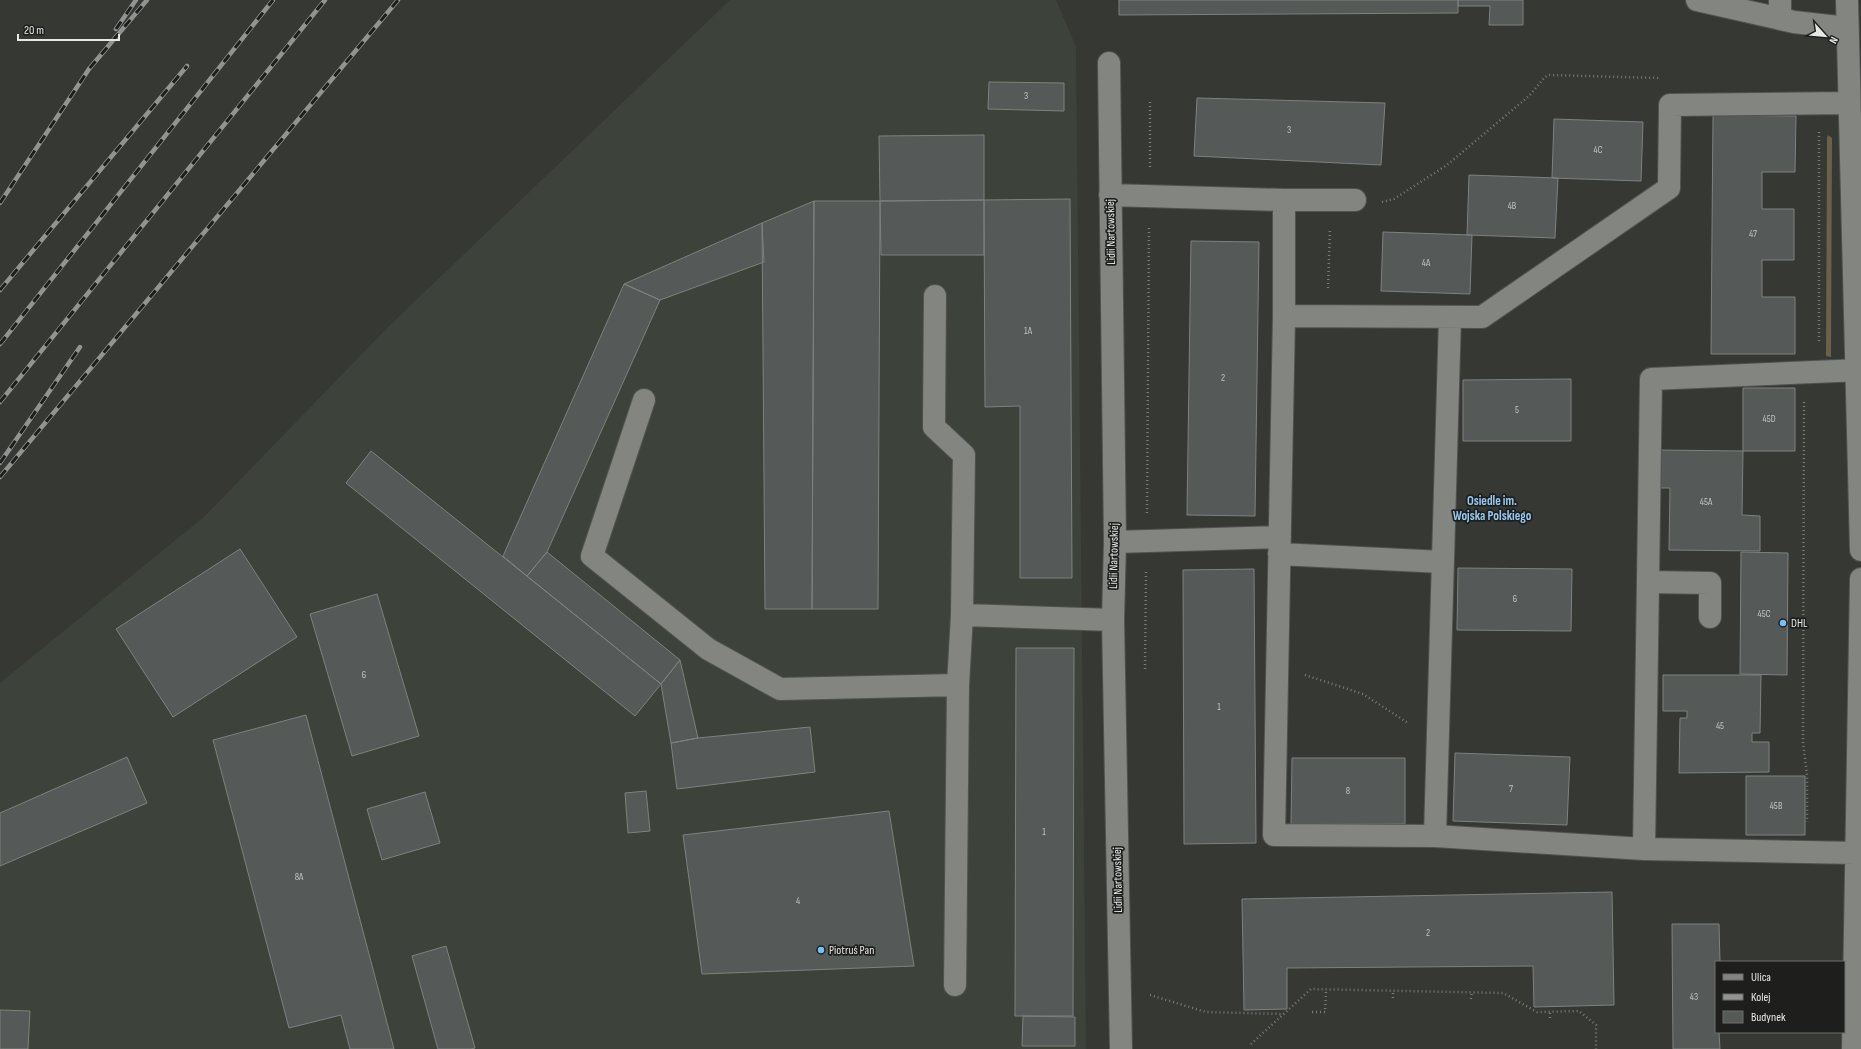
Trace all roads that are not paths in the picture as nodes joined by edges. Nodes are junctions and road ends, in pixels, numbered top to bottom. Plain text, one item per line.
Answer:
1 (1697, 0) edge
2 (1847, 0) edge
3 (1780, 9) edge
4 (1848, 28) junction
5 (1109, 63) dead end
6 (1849, 103) junction
7 (1110, 195) junction
8 (1284, 200) junction
9 (1355, 200) road end
10 (935, 296) dead end
11 (1284, 316) junction
12 (1450, 317) junction
13 (1859, 370) edge
14 (644, 400) dead end
15 (1115, 542) junction
16 (1280, 546) junction
17 (1861, 550) edge
18 (1443, 562) junction
19 (1861, 579) edge
20 (1648, 582) junction
21 (962, 615) junction
22 (1710, 617) dead end
23 (1113, 620) junction
24 (958, 685) junction
25 (1435, 836) junction
26 (1644, 849) junction
27 (1856, 853) junction
28 (955, 985) dead end
29 (1121, 1049) edge
30 (1853, 1049) edge

1 - 3 street
2 - 4 street
3 - 4 street
4 - 6 street
5 - 7 street, Lidii Nartowskiej
6 - 12 street
6 - 13 street
7 - 8 street
7 - 15 street, Lidii Nartowskiej
8 - 9 street
8 - 11 street
10 - 21 street
11 - 12 street
11 - 16 street
12 - 18 street
13 - 17 street
13 - 20 street
14 - 24 street
15 - 16 street
15 - 23 street, Lidii Nartowskiej
16 - 18 street
16 - 25 street
18 - 25 street
19 - 27 street
20 - 22 street
20 - 26 street
21 - 23 street
21 - 24 street
23 - 29 street, Lidii Nartowskiej
24 - 28 street
25 - 26 street
26 - 27 street
27 - 30 street

